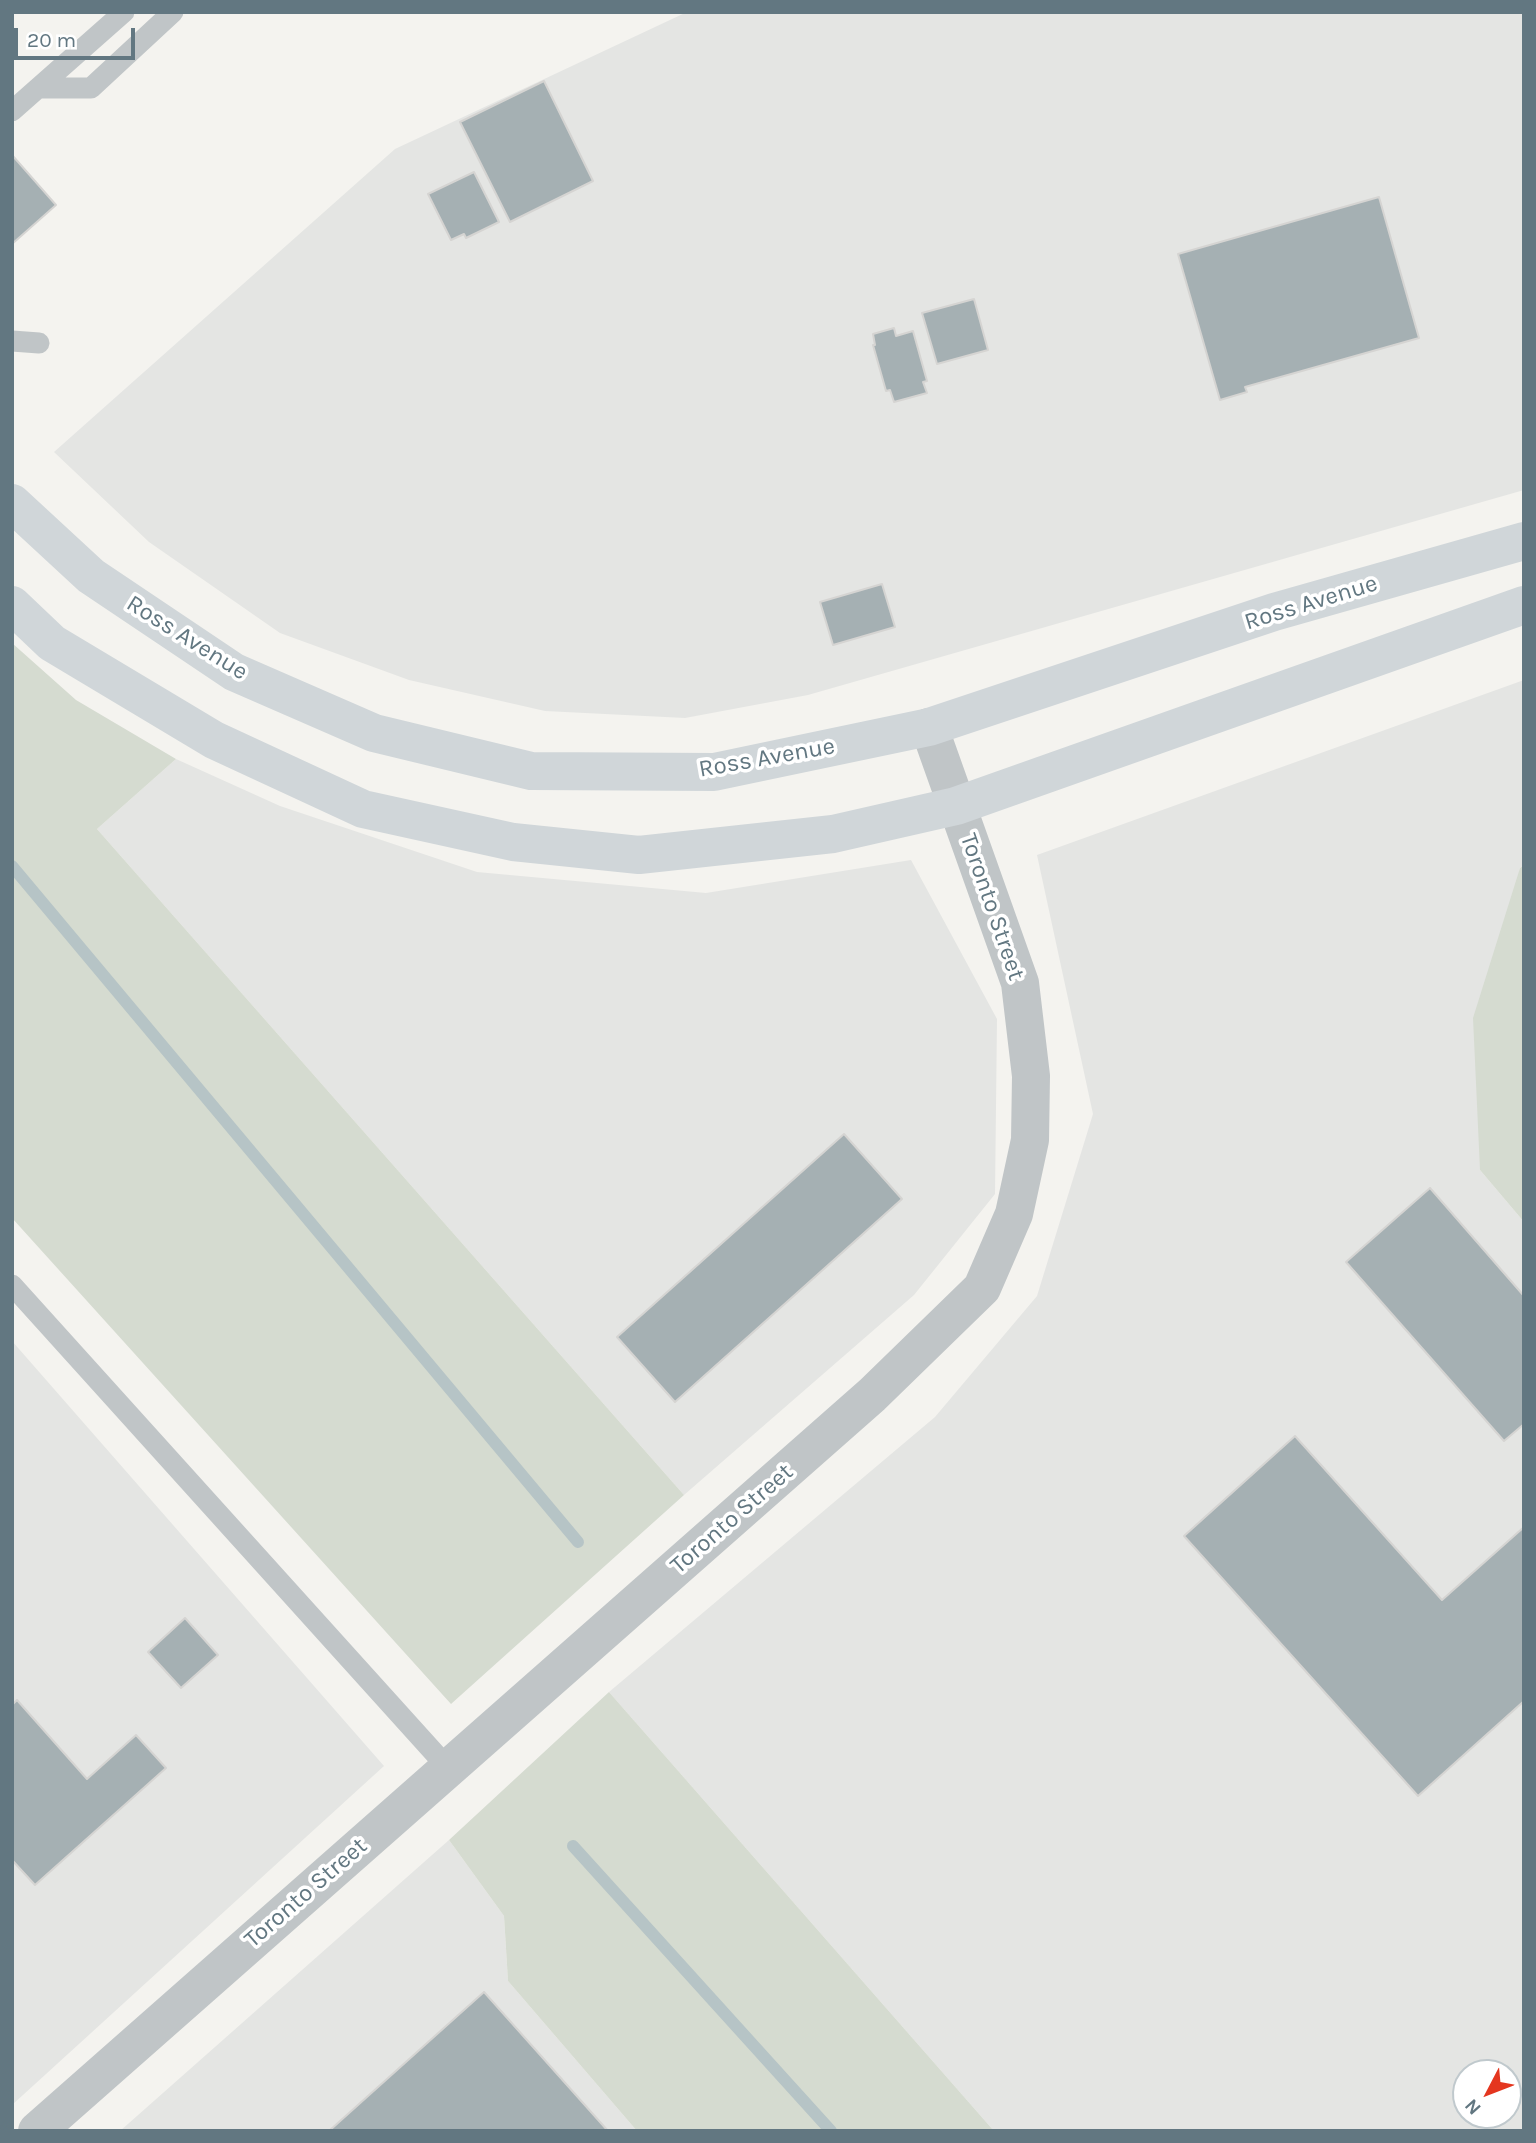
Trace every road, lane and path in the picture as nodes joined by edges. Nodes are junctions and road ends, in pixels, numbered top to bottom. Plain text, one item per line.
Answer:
1 (124, 12) edge
2 (173, 12) edge
3 (39, 88) junction
4 (12, 111) edge
5 (12, 341) edge
6 (39, 343) dead end
7 (12, 503) edge
8 (1524, 541) edge
9 (12, 605) edge
10 (1524, 605) edge
11 (929, 727) junction
12 (956, 806) junction
13 (12, 1285) edge
14 (448, 1769) junction
15 (37, 2131) edge

1 - 3 lane
2 - 3 lane
3 - 4 lane
5 - 6 lane
7 - 11 main road, Ross Avenue
8 - 11 main road, Ross Avenue
9 - 12 main road
10 - 12 main road
11 - 12 street, Toronto Street
12 - 14 street, Toronto Street
13 - 14 lane
14 - 15 street, Toronto Street

